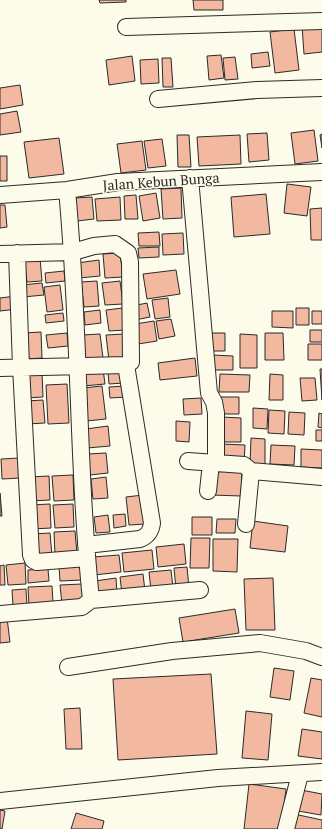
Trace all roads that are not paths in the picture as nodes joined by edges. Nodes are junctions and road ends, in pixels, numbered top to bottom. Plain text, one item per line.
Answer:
1 (322, 21) edge
2 (126, 27) dead end
3 (322, 88) edge
4 (158, 99) dead end
5 (322, 172) edge
6 (190, 178) junction
7 (67, 190) junction
8 (0, 195) edge
9 (73, 252) junction
10 (0, 254) edge
11 (17, 254) junction
12 (126, 365) junction
13 (77, 366) junction
14 (20, 367) junction
15 (0, 368) edge
16 (188, 461) dead end
17 (214, 463) junction
18 (251, 471) junction
19 (322, 477) edge
20 (208, 491) dead end
21 (246, 524) dead end
22 (86, 552) junction
23 (200, 590) dead end
24 (91, 600) junction
25 (0, 614) edge
26 (322, 657) edge
27 (68, 667) dead end
28 (322, 772) edge
29 (300, 774) junction
30 (0, 801) edge
31 (286, 829) edge

1 - 2 street
3 - 4 street
5 - 6 street, Jalan Kebun Bunga
6 - 7 street, Jalan Kebun Bunga
6 - 17 street
7 - 8 street, Jalan Kebun Bunga
7 - 9 street
9 - 11 street
9 - 12 street
9 - 13 street
10 - 11 street
11 - 14 street
12 - 13 street
12 - 22 street
13 - 14 street
13 - 22 street
14 - 15 street
14 - 22 street
16 - 17 street
17 - 18 street
17 - 20 street
18 - 19 street
18 - 21 street
22 - 24 street
23 - 24 street
24 - 25 street
26 - 27 street
28 - 29 street
29 - 30 street
29 - 31 street

